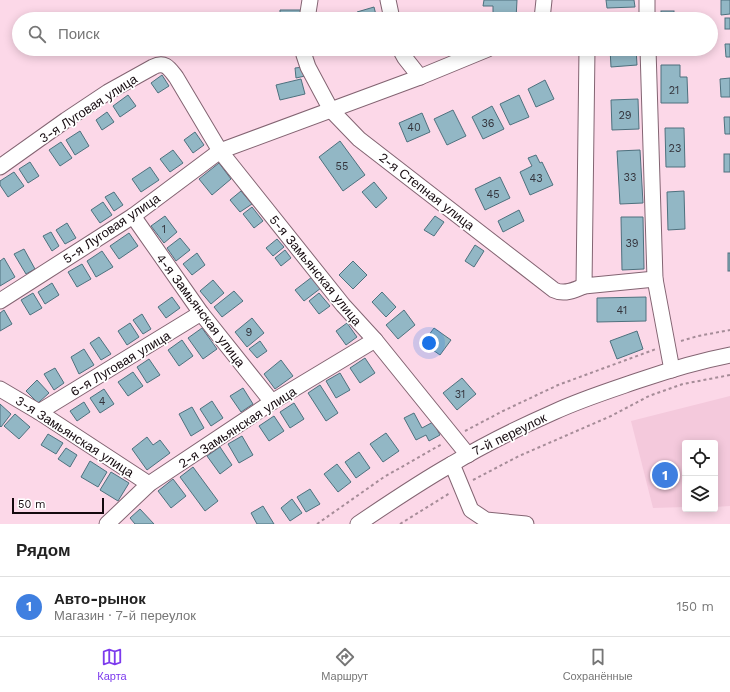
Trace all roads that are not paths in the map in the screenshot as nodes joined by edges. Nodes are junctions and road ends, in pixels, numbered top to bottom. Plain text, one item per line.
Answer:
1 (310, 0) edge
2 (388, 0) edge
3 (544, 0) edge
4 (646, 0) edge
5 (308, 12) edge
6 (391, 12) edge
7 (543, 12) edge
8 (647, 12) edge
9 (304, 56) edge
10 (404, 56) edge
11 (471, 56) edge
12 (587, 56) edge
13 (648, 56) edge
14 (176, 77) joint
15 (420, 77) junction
16 (331, 110) junction
17 (220, 151) junction
18 (0, 167) edge
19 (133, 216) junction
20 (655, 279) junction
21 (584, 286) junction
22 (0, 301) edge
23 (202, 313) junction
24 (375, 340) junction
25 (730, 355) edge
26 (672, 370) junction
27 (0, 389) edge
28 (272, 402) junction
29 (39, 412) junction
30 (468, 455) junction
31 (452, 464) junction
32 (149, 484) junction
33 (107, 524) edge
34 (358, 524) edge
35 (526, 524) edge

1 - 5 street
2 - 6 street
3 - 7 street
4 - 8 street
9 - 16 street, 2-я Степная улица
10 - 15 street
11 - 15 street, 5-я Луговая улица
12 - 21 street
13 - 20 street
14 - 17 street, 5-я Замьянская улица
14 - 18 street, 3-я Луговая улица
15 - 16 street, 5-я Луговая улица
16 - 17 street, 5-я Луговая улица
16 - 21 street, 2-я Степная улица
17 - 19 street, 5-я Луговая улица
17 - 24 street, 5-я Замьянская улица
19 - 22 street, 5-я Луговая улица
19 - 23 street, 4-я Замьянская улица
20 - 21 street, 2-я Степная улица
20 - 26 street
23 - 28 street, 4-я Замьянская улица
23 - 29 street, 6-я Луговая улица
24 - 28 street, 2-я Замьянская улица
24 - 30 street, 5-я Замьянская улица
25 - 26 street, 7-й переулок
26 - 30 street, 7-й переулок
27 - 29 street, 3-я Замьянская улица
28 - 32 street, 2-я Замьянская улица
29 - 32 street, 3-я Замьянская улица
30 - 31 street, 7-й переулок
31 - 34 street, 7-й переулок
31 - 35 street
32 - 33 street, 2-я Замьянская улица

